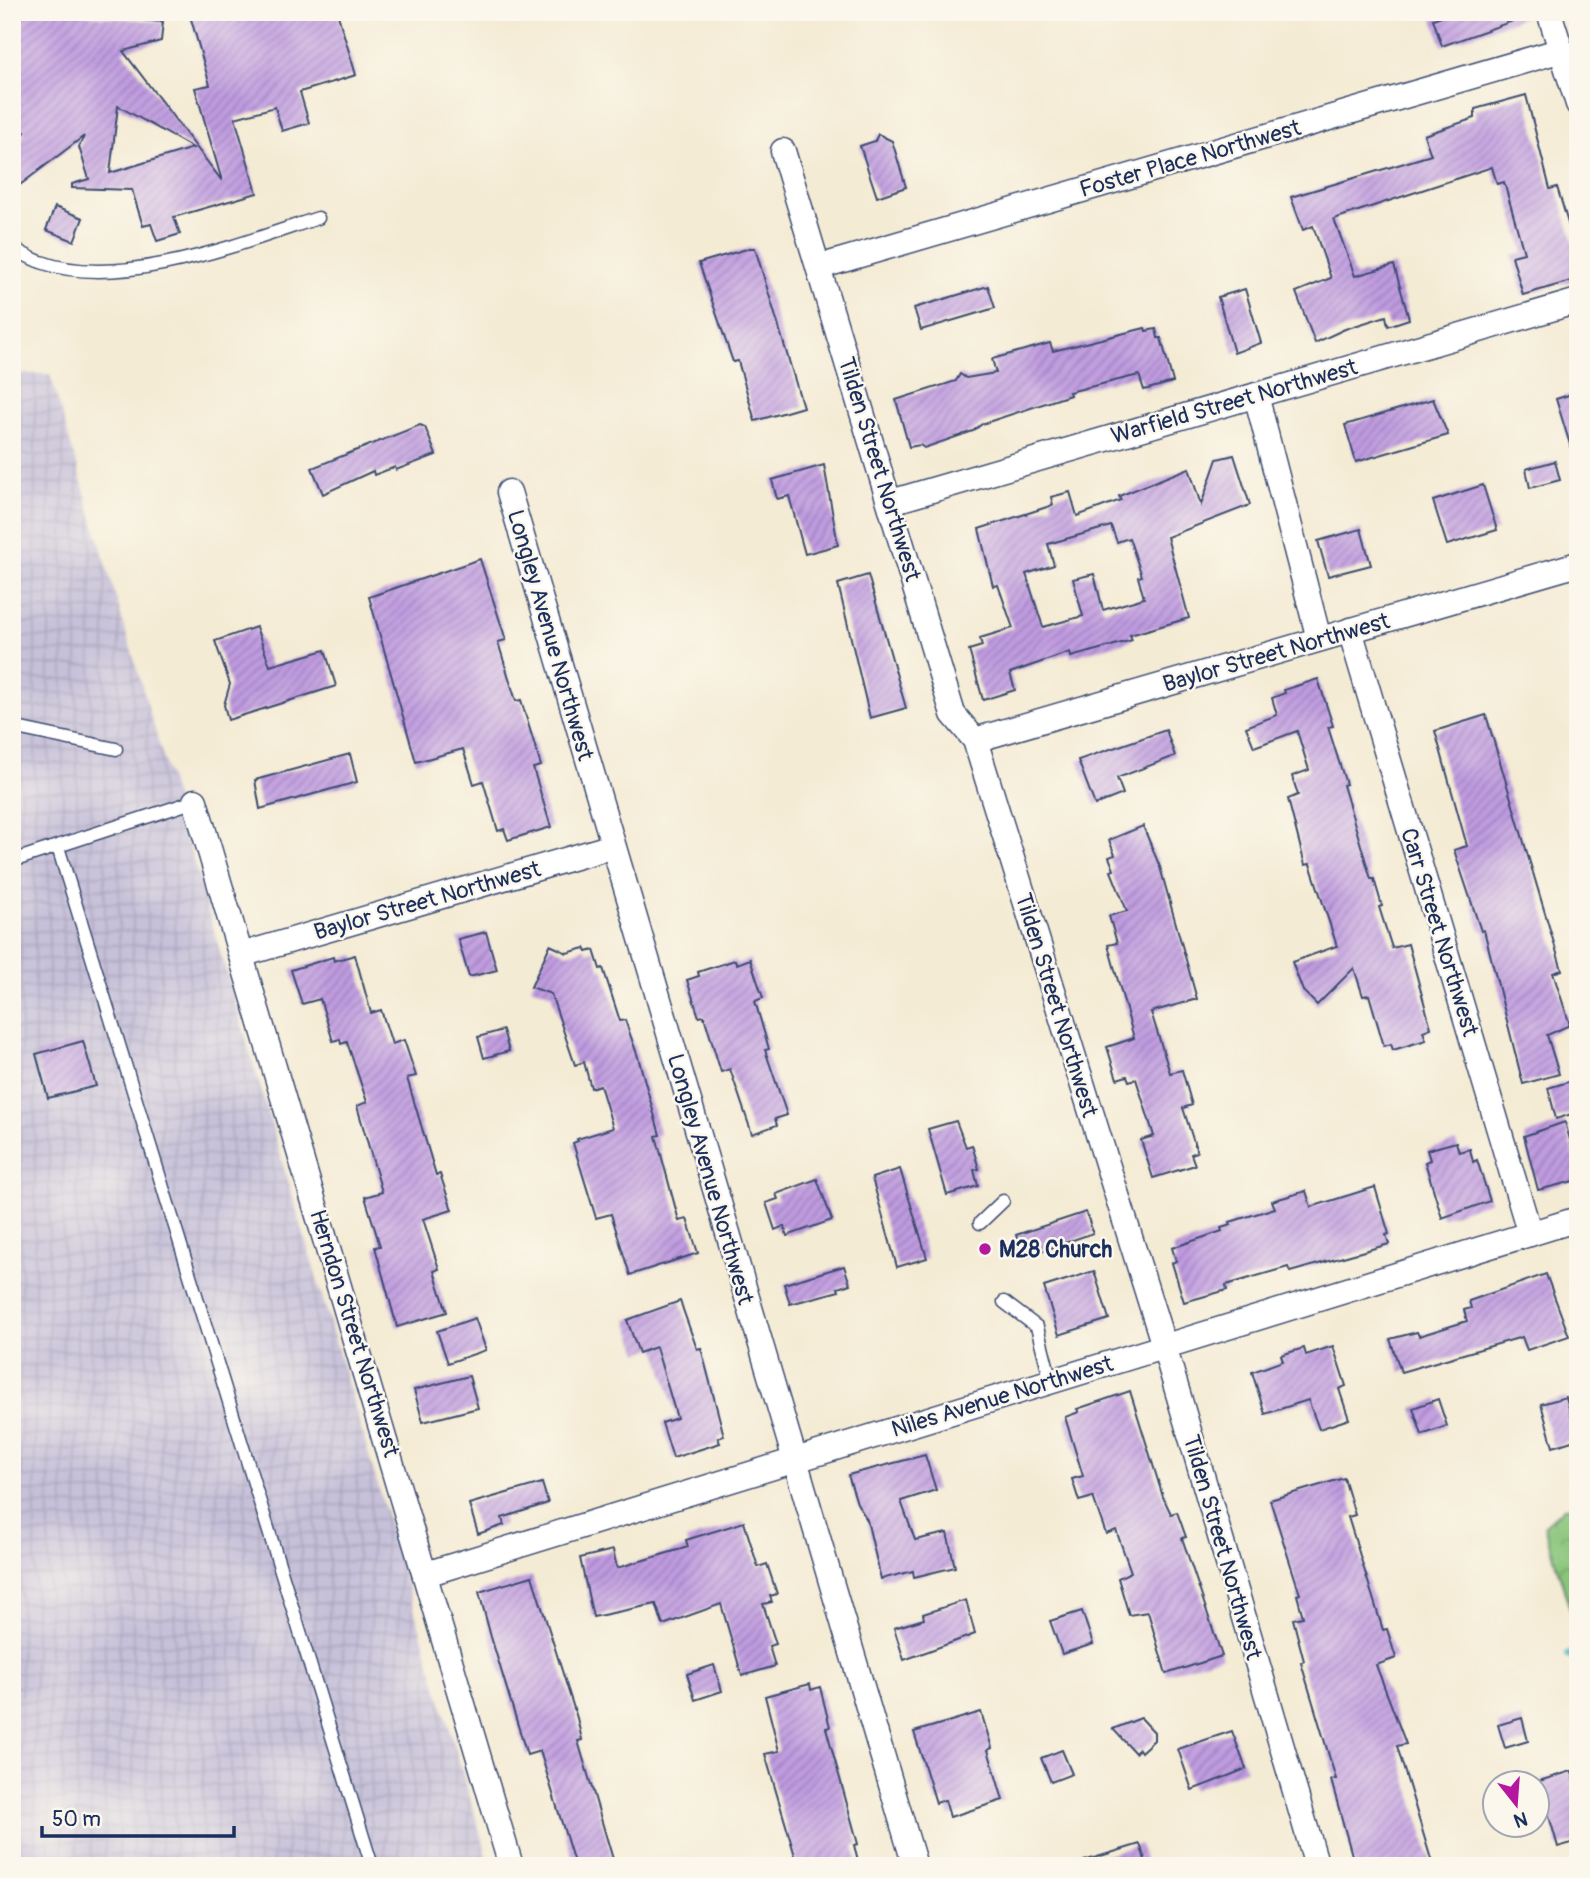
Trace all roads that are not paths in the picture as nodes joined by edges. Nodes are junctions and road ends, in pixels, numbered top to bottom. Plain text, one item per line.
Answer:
1 (830, 12) edge
2 (897, 12) edge
3 (1549, 12) edge
4 (1562, 50) junction
5 (1578, 104) edge
6 (783, 151) dead end
7 (318, 218) dead end
8 (12, 247) edge
9 (819, 267) junction
10 (1578, 301) edge
11 (1256, 395) junction
12 (509, 492) dead end
13 (891, 502) junction
14 (1578, 564) edge
15 (1350, 630) junction
16 (1319, 639) junction
17 (12, 727) edge
18 (975, 740) junction
19 (116, 749) dead end
20 (195, 801) joint
21 (613, 846) junction
22 (58, 847) junction
23 (12, 860) edge
24 (241, 955) junction
25 (1003, 1201) dead end
26 (1578, 1219) edge
27 (980, 1223) dead end
28 (1530, 1234) junction
29 (1004, 1302) dead end
30 (1164, 1346) junction
31 (1051, 1381) junction
32 (794, 1461) junction
33 (426, 1574) junction
34 (372, 1866) edge
35 (511, 1866) edge
36 (915, 1866) edge
37 (1317, 1866) edge

1 - 2 lane
3 - 4 street
4 - 5 street
4 - 9 street, Foster Place Northwest
6 - 9 street, Tilden Street Northwest
7 - 8 lane
9 - 13 street, Tilden Street Northwest
10 - 11 street, Warfield Street Northwest
11 - 13 street, Warfield Street Northwest
11 - 16 street
12 - 21 street, Longley Avenue Northwest
13 - 18 street, Tilden Street Northwest
14 - 15 street, Baylor Street Northwest
15 - 16 street, Baylor Street Northwest
15 - 28 street, Carr Street Northwest
16 - 18 street, Baylor Street Northwest
17 - 19 lane
18 - 30 street, Tilden Street Northwest
20 - 22 lane
20 - 24 street, Herndon Street Northwest
21 - 24 street, Baylor Street Northwest
21 - 32 street, Longley Avenue Northwest
22 - 23 lane
22 - 34 lane
24 - 33 street, Herndon Street Northwest
25 - 27 lane
26 - 28 street, Niles Avenue Northwest
28 - 30 street, Niles Avenue Northwest
29 - 31 lane
30 - 31 street, Niles Avenue Northwest
30 - 37 street, Tilden Street Northwest
31 - 32 street, Niles Avenue Northwest
32 - 33 street, Niles Avenue Northwest
32 - 36 street, Longley Avenue Northwest
33 - 35 street, Herndon Street Northwest

